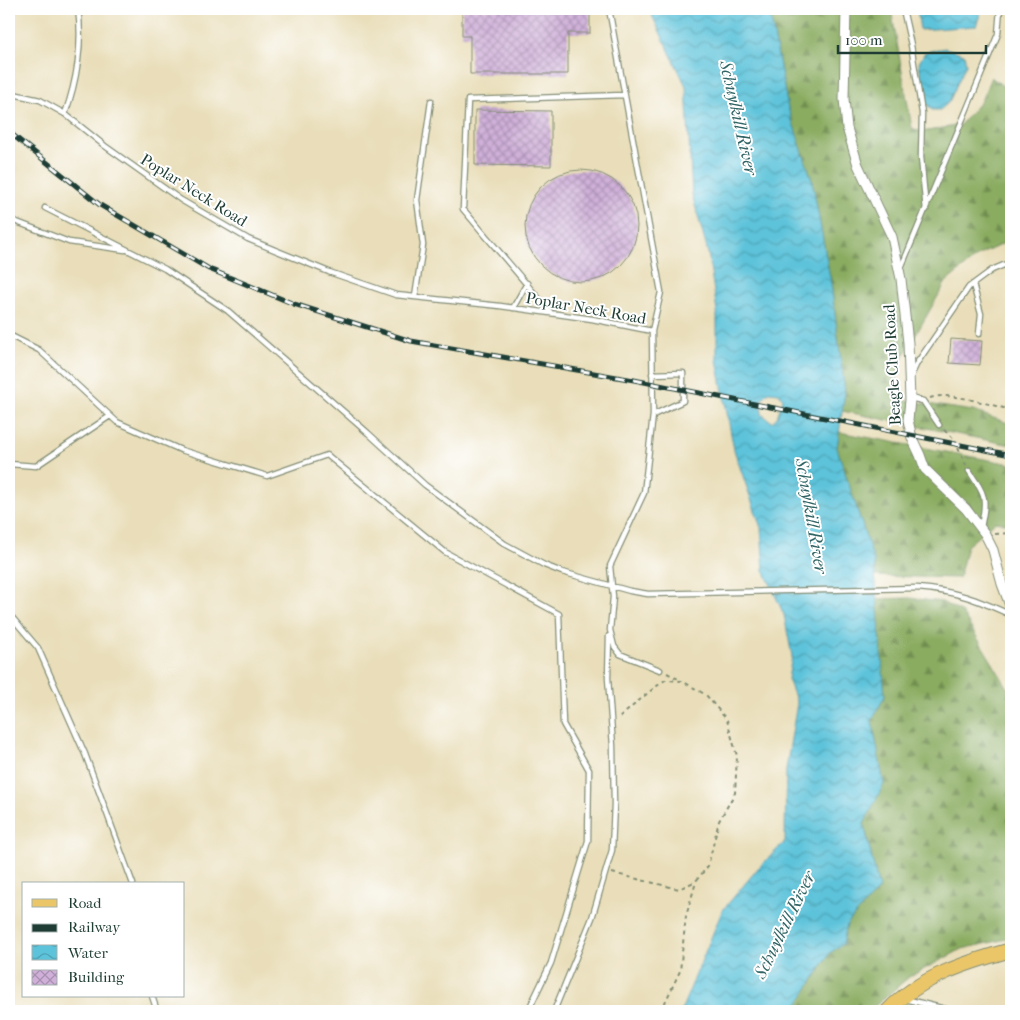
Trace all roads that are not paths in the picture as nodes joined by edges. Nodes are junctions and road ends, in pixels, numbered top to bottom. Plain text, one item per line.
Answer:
1 (78, 9) edge
2 (609, 9) edge
3 (846, 9) edge
4 (903, 9) edge
5 (1000, 9) edge
6 (9, 93) edge
7 (624, 95) junction
8 (431, 101) dead end
9 (65, 114) junction
10 (45, 208) dead end
11 (926, 211) junction
12 (9, 219) edge
13 (129, 251) junction
14 (1011, 262) edge
15 (899, 272) junction
16 (527, 283) junction
17 (973, 284) junction
18 (416, 297) junction
19 (513, 308) junction
20 (551, 313) junction
21 (652, 331) junction
22 (979, 334) dead end
23 (9, 335) edge
24 (652, 374) junction
25 (910, 379) junction
26 (910, 398) junction
27 (653, 415) junction
28 (110, 416) junction
29 (939, 425) road end
30 (9, 464) edge
31 (969, 471) road end
32 (983, 531) junction
33 (611, 585) junction
34 (1011, 608) edge
35 (9, 614) edge
36 (1011, 615) edge
37 (610, 630) junction
38 (660, 670) road end
39 (132, 882) edge
40 (1011, 950) edge
41 (153, 998) edge
42 (902, 998) junction
43 (157, 1011) edge
44 (528, 1011) edge
45 (554, 1011) edge
46 (888, 1011) edge
47 (953, 1011) edge

1 - 9 lane
2 - 7 lane
3 - 15 street, Beagle Club Road
4 - 11 lane
5 - 11 lane
6 - 9 lane, Poplar Neck Road
7 - 16 lane
7 - 21 lane
8 - 18 lane
9 - 18 lane, Poplar Neck Road
10 - 13 lane
11 - 15 lane
12 - 13 lane
13 - 33 lane
14 - 17 lane
15 - 25 street, Beagle Club Road
16 - 19 lane
16 - 20 lane
17 - 22 lane
17 - 25 lane
18 - 19 lane, Poplar Neck Road
19 - 20 lane, Poplar Neck Road
20 - 21 lane, Poplar Neck Road
21 - 24 lane, Poplar Neck Road
23 - 28 lane
24 - 27 lane, Poplar Neck Road
24 - 27 lane
25 - 26 street, Beagle Club Road
26 - 29 lane
26 - 32 street, Beagle Club Road
27 - 33 lane, Poplar Neck Road
28 - 30 lane
28 - 44 lane
31 - 32 lane
32 - 34 street, Beagle Club Road
33 - 36 lane
33 - 37 lane, Poplar Neck Road
35 - 39 lane
37 - 38 lane
37 - 45 lane, Poplar Neck Road
40 - 42 main road
41 - 43 lane
42 - 46 main road
42 - 47 lane

